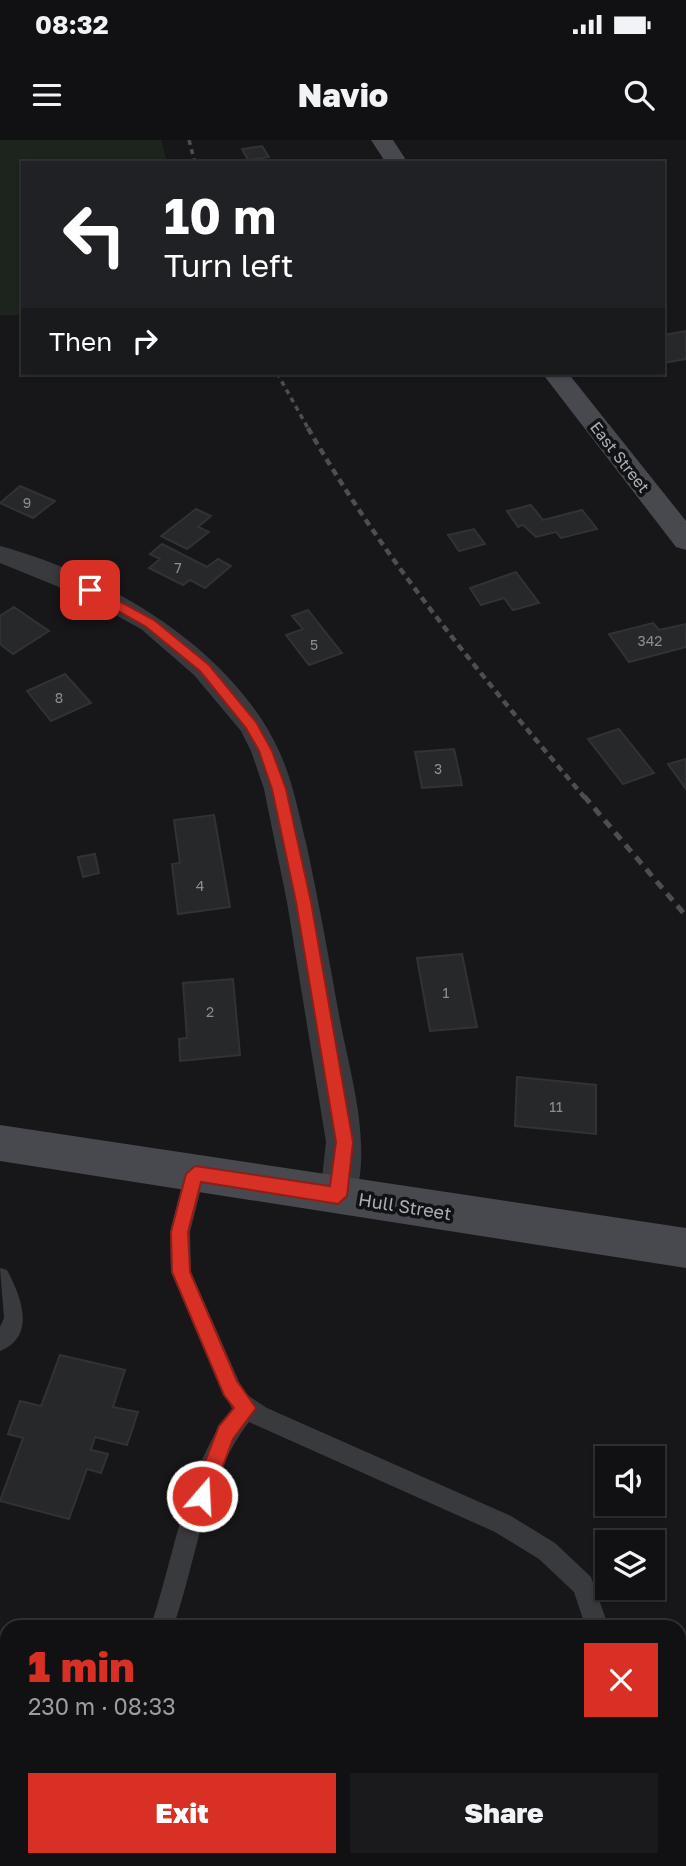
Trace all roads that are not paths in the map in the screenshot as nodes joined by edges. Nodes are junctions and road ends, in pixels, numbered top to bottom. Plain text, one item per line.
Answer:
1 (382, 140) edge
2 (396, 161) edge
3 (557, 375) edge
4 (686, 541) edge
5 (0, 554) edge
6 (0, 1143) edge
7 (195, 1174) junction
8 (338, 1196) junction
9 (686, 1248) edge
10 (0, 1276) edge
11 (0, 1341) edge
12 (246, 1408) junction
13 (163, 1620) edge
14 (595, 1620) edge

1 - 2 main road
3 - 4 main road, East Street
5 - 8 street
6 - 7 main road, Hull Street
7 - 8 main road, Hull Street
7 - 12 lane
8 - 9 main road, Hull Street
10 - 11 lane
12 - 13 lane
12 - 14 lane

